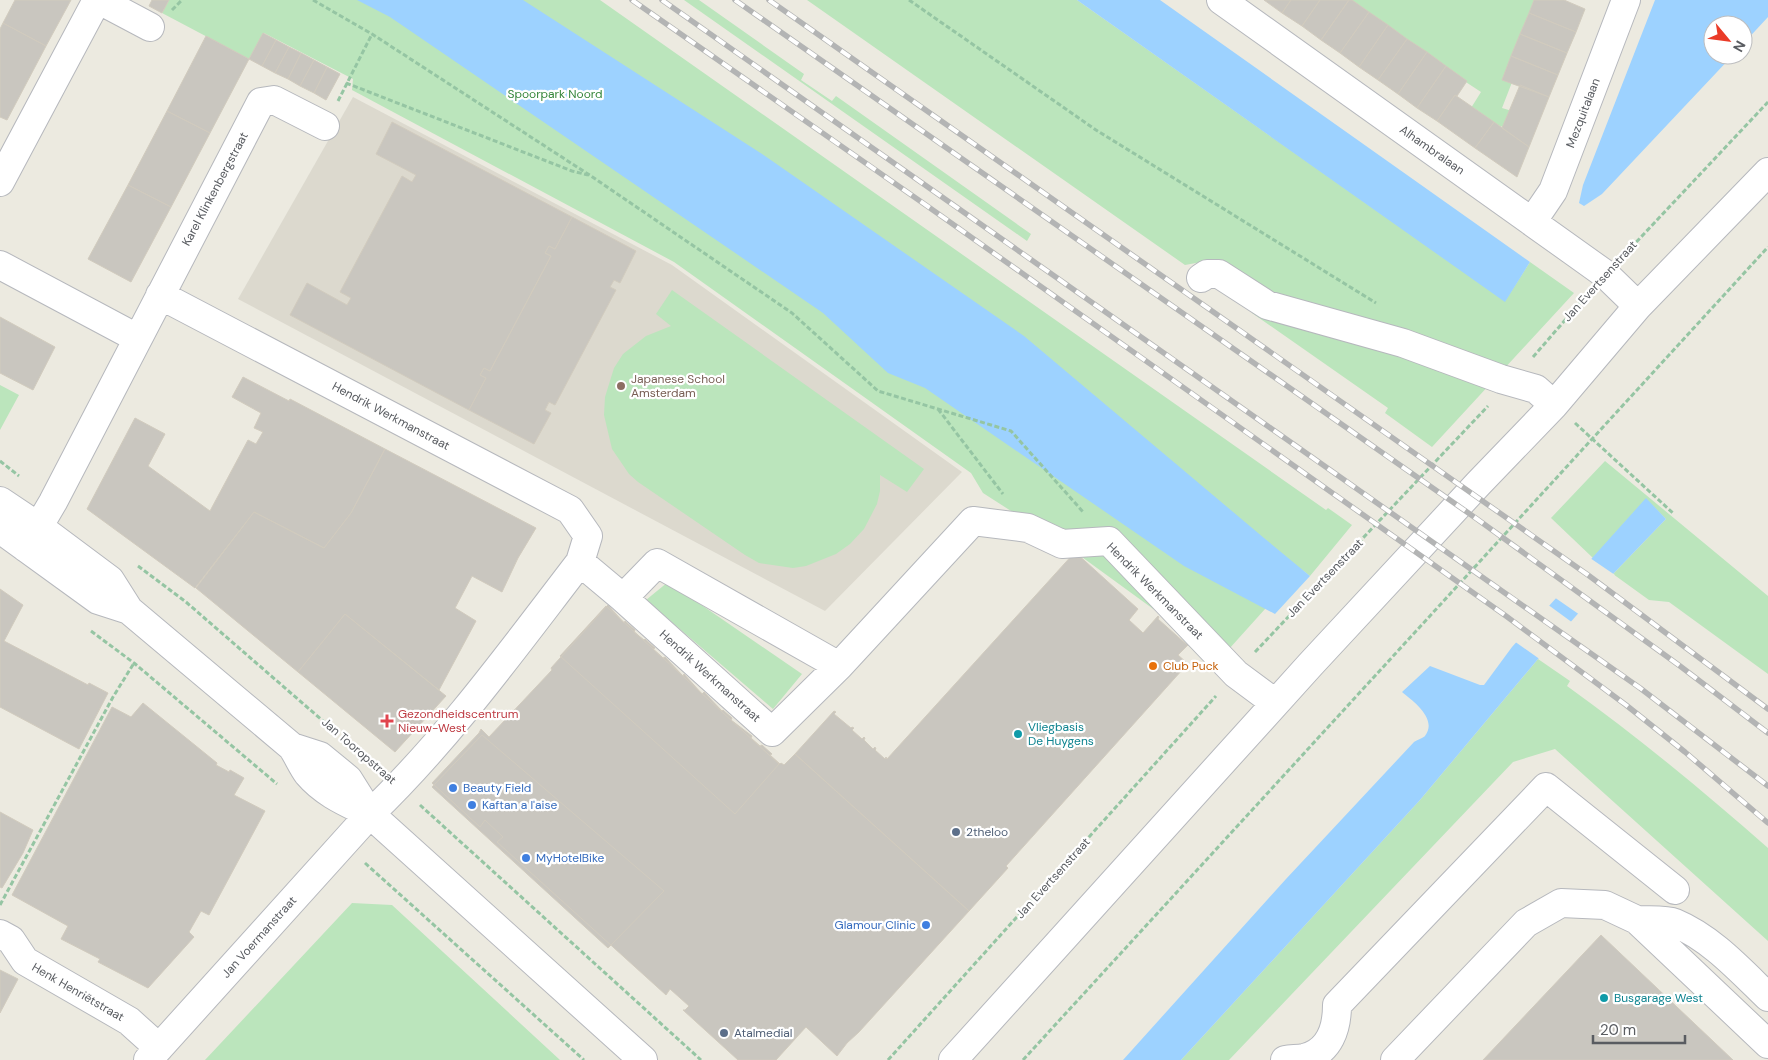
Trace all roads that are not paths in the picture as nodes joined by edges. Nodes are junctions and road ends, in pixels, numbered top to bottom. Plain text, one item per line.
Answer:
1 (98, 0) edge
2 (1221, 0) edge
3 (1622, 1) edge
4 (150, 26) dead end
5 (325, 126) road end
6 (1768, 172) edge
7 (0, 182) edge
8 (1532, 222) junction
9 (0, 264) edge
10 (1201, 278) dead end
11 (160, 295) junction
12 (1638, 306) junction
13 (137, 338) junction
14 (1554, 405) junction
15 (0, 501) edge
16 (0, 529) edge
17 (33, 538) junction
18 (580, 562) junction
19 (623, 598) junction
20 (839, 666) junction
21 (1275, 702) junction
22 (370, 814) junction
23 (1675, 890) dead end
24 (1637, 920) junction
25 (0, 934) edge
26 (1768, 997) edge
27 (1768, 1044) edge
28 (154, 1054) edge
29 (952, 1059) edge
30 (642, 1060) edge
31 (1285, 1060) edge
32 (1395, 1060) edge

1 - 4 street
1 - 7 street
2 - 8 street, Alhambralaan
3 - 8 street, Mezquitalaan
5 - 11 street, Karel Klinkenbergstraat
6 - 12 street
8 - 12 street, Alhambralaan
9 - 13 street
10 - 14 street
11 - 13 street, Karel Klinkenbergstraat
11 - 18 street, Hendrik Werkmanstraat
12 - 14 street
13 - 17 street, Karel Klinkenbergstraat
14 - 21 street
15 - 17 street
16 - 17 street
17 - 22 street
18 - 19 street, Hendrik Werkmanstraat
18 - 22 street, Hendrik Werkmanstraat
19 - 20 street
19 - 20 street, Hendrik Werkmanstraat
20 - 21 street, Hendrik Werkmanstraat
21 - 29 street
22 - 28 street, Jan Voermanstraat
22 - 30 street
23 - 31 street
24 - 26 street
24 - 27 street
24 - 32 street
25 - 28 street, Henk Henriëtstraat

